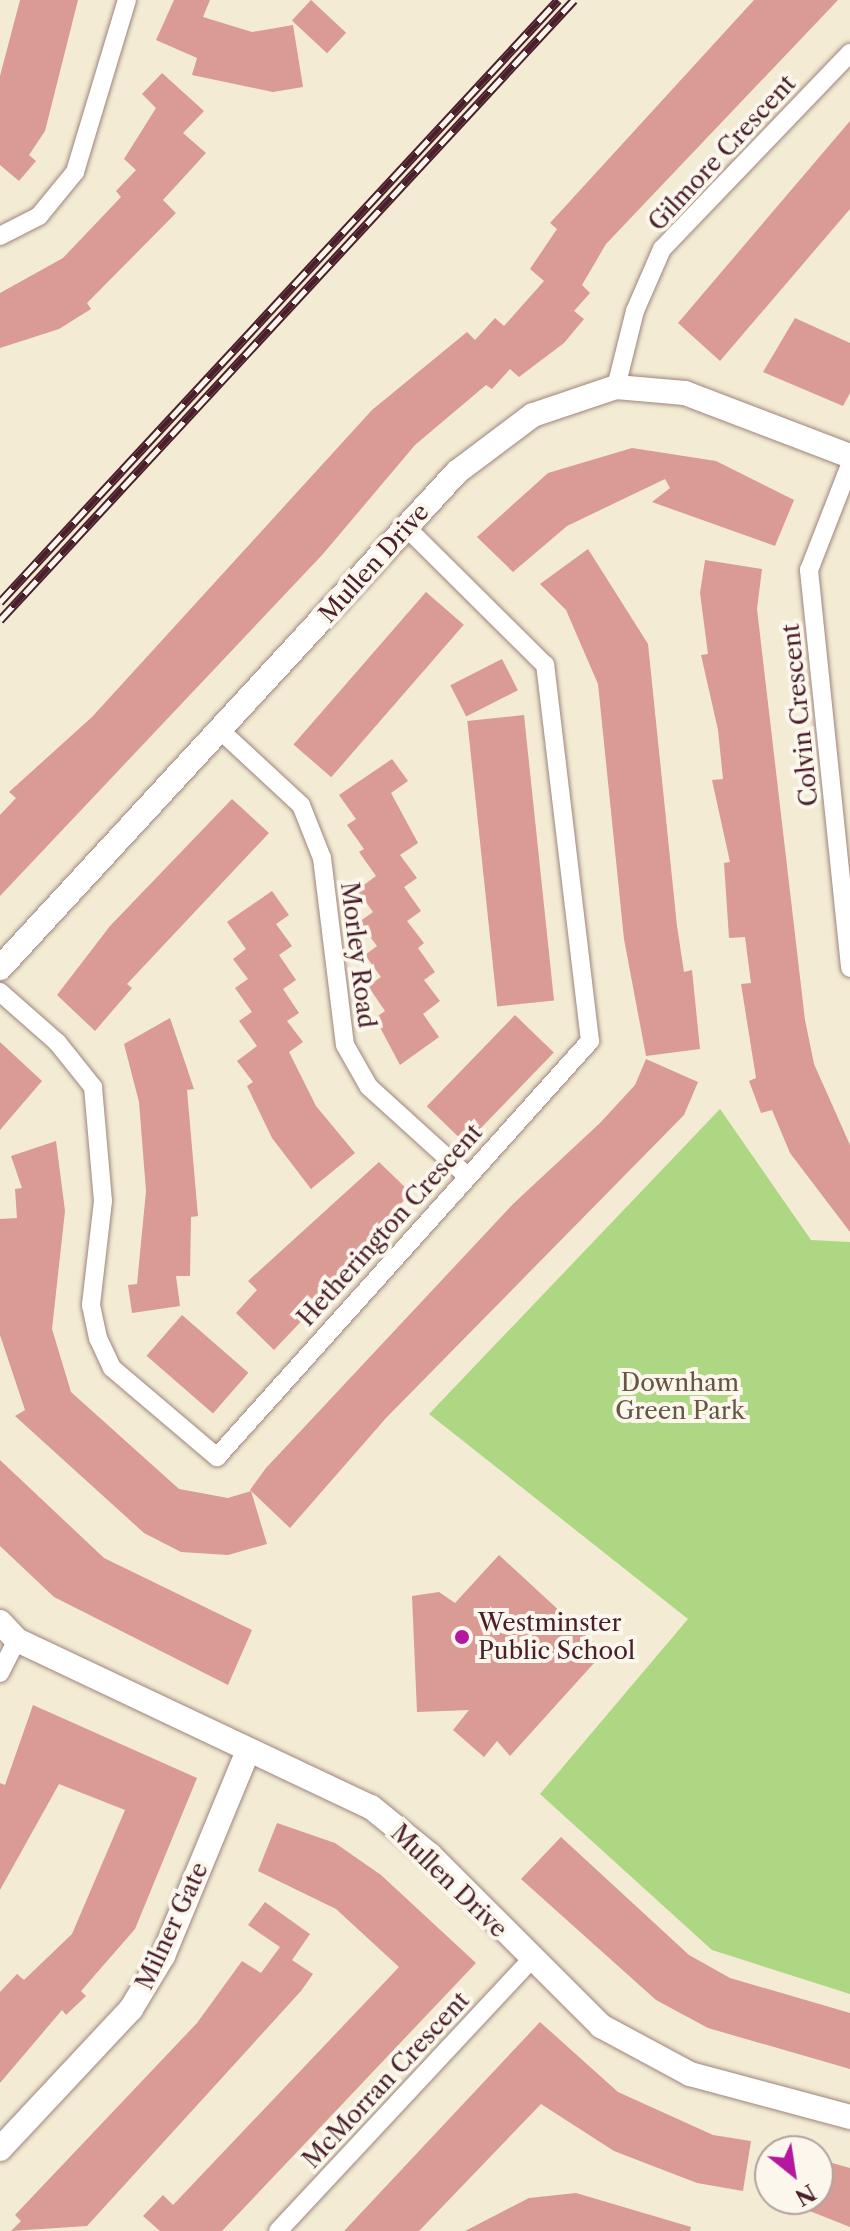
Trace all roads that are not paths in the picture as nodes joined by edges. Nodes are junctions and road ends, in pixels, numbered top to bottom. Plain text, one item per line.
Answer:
1 (127, 0) edge
2 (850, 53) edge
3 (0, 236) edge
4 (616, 387) junction
5 (850, 456) edge
6 (850, 465) edge
7 (406, 527) junction
8 (221, 731) junction
9 (0, 968) edge
10 (850, 968) edge
11 (0, 992) edge
12 (465, 1174) junction
13 (0, 1622) edge
14 (17, 1640) junction
15 (0, 1673) edge
16 (247, 1753) junction
17 (530, 1961) junction
18 (850, 2117) edge
19 (0, 2149) edge
20 (278, 2231) edge

1 - 3 street
2 - 4 street, Gilmore Crescent
4 - 5 street, Mullen Drive
4 - 7 street, Mullen Drive
6 - 10 street, Colvin Crescent
7 - 8 street, Mullen Drive
7 - 12 street, Hetherington Crescent
8 - 9 street, Mullen Drive
8 - 12 street, Morley Road
11 - 12 street, Hetherington Crescent
13 - 14 street, Mullen Drive
14 - 15 street
14 - 16 street, Mullen Drive
16 - 17 street, Mullen Drive
16 - 19 street, Milner Gate
17 - 18 street, Mullen Drive
17 - 20 street, McMorran Crescent

